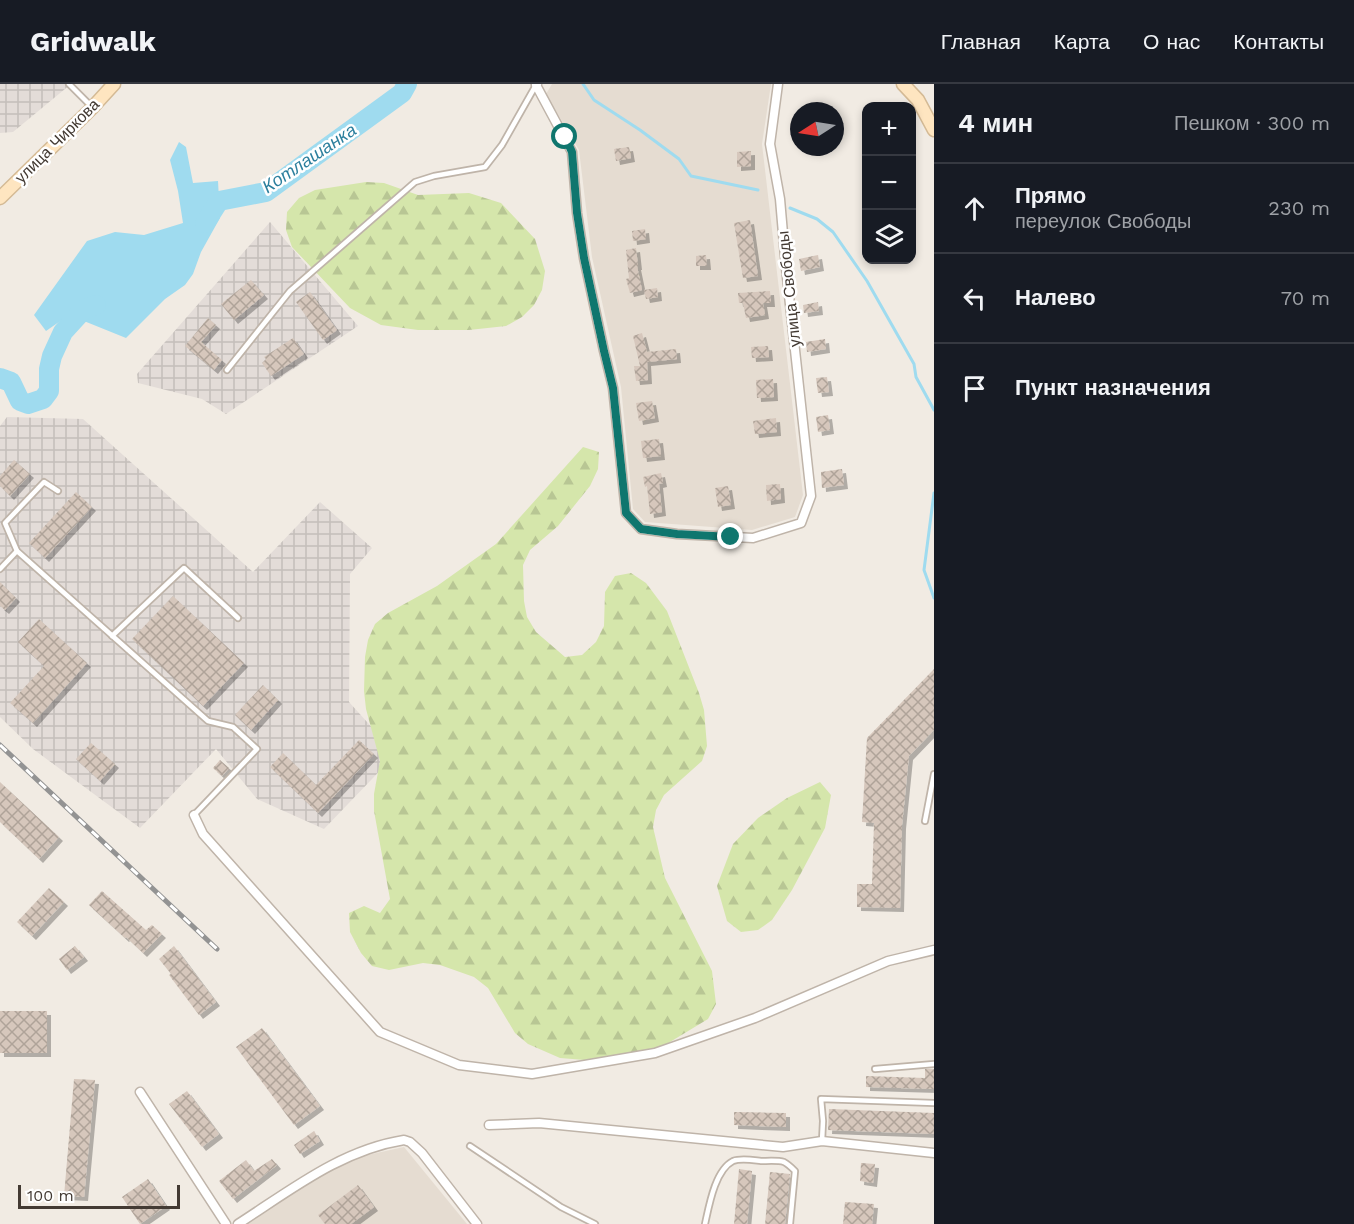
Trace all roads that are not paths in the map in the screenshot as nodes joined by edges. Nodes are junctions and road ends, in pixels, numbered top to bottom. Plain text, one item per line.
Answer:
1 (69, 84) edge
2 (114, 84) edge
3 (778, 84) edge
4 (903, 84) edge
5 (537, 85) edge
6 (93, 108) junction
7 (934, 130) edge
8 (0, 198) edge
9 (227, 370) dead end
10 (58, 491) dead end
11 (17, 551) junction
12 (0, 569) edge
13 (238, 618) dead end
14 (112, 636) junction
15 (934, 774) edge
16 (194, 815) joint
17 (925, 821) dead end
18 (934, 950) edge
19 (934, 1064) edge
20 (875, 1069) dead end
21 (140, 1092) dead end
22 (934, 1103) edge
23 (489, 1125) dead end
24 (822, 1141) junction
25 (470, 1146) dead end
26 (783, 1148) junction
27 (934, 1153) edge
28 (782, 1161) junction
29 (226, 1224) edge
30 (238, 1224) edge
31 (477, 1224) edge
32 (596, 1224) edge
33 (705, 1224) edge
34 (790, 1224) edge

1 - 6 lane
2 - 6 main road, улица Чиркова
3 - 5 street, улица Свободы
4 - 7 main road
5 - 9 lane
6 - 8 main road, улица Чиркова
10 - 11 lane
11 - 12 lane
11 - 14 lane
13 - 14 lane
14 - 16 lane
15 - 17 lane
16 - 18 street
19 - 20 lane
21 - 29 street
22 - 24 lane
23 - 26 street
24 - 26 street
24 - 27 street
25 - 32 lane
26 - 28 lane
28 - 33 lane
28 - 34 lane
30 - 31 street

